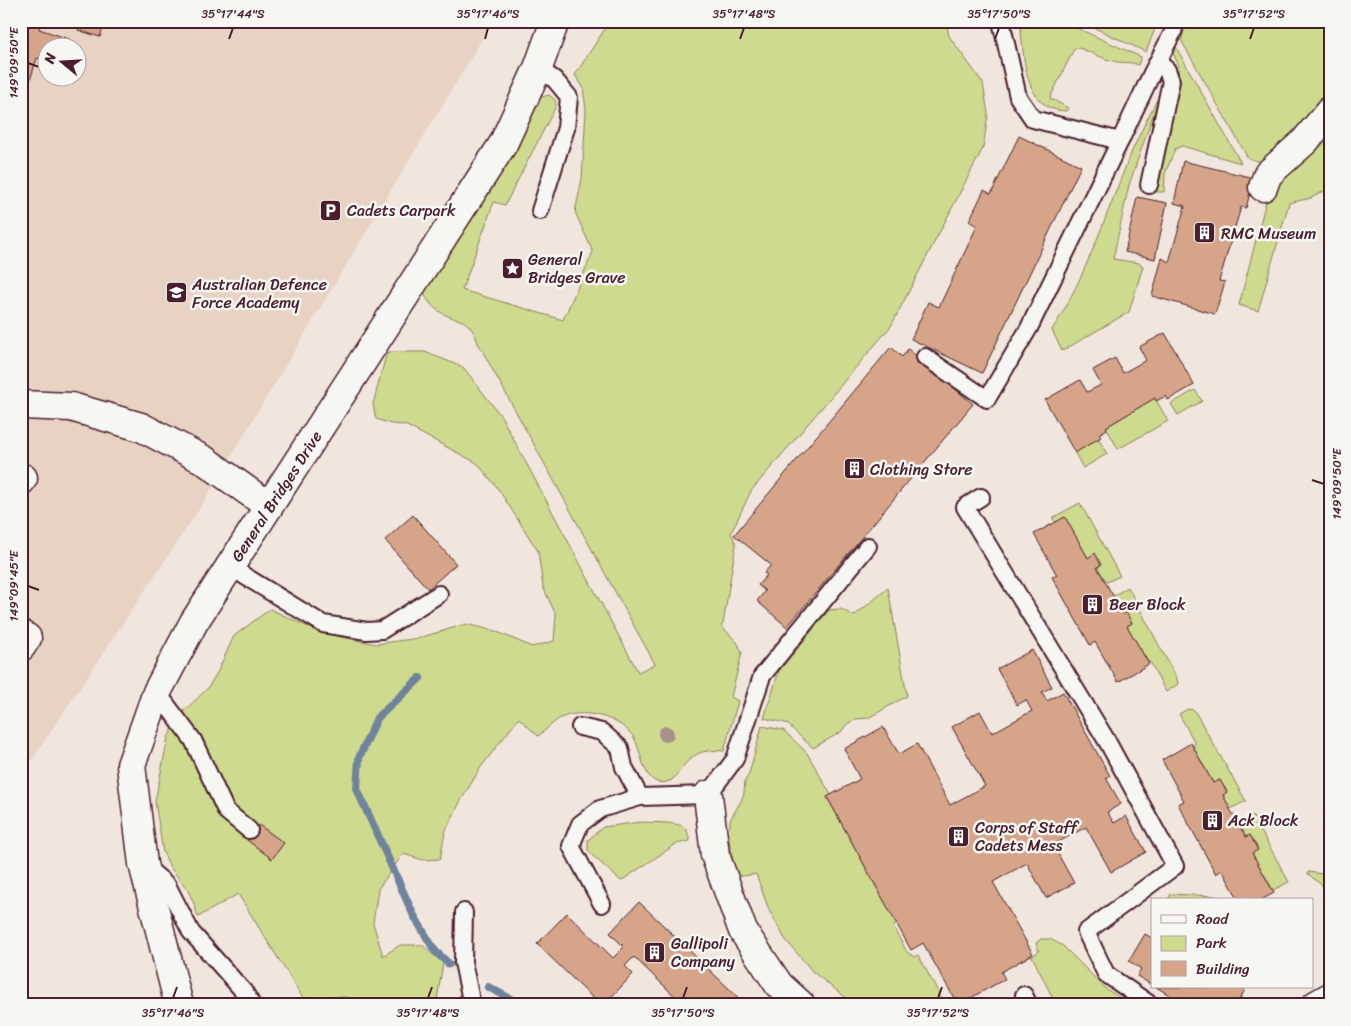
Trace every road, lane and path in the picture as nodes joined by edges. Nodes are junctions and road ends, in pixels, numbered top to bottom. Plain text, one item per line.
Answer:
1 (555, 21) edge
2 (1001, 21) edge
3 (1176, 21) edge
4 (1158, 62) junction
5 (538, 68) junction
6 (1330, 112) edge
7 (1120, 141) junction
8 (1149, 185) dead end
9 (1263, 187) dead end
10 (540, 211) dead end
11 (925, 357) dead end
12 (21, 405) edge
13 (981, 496) dead end
14 (269, 506) junction
15 (868, 546) dead end
16 (230, 566) junction
17 (439, 594) dead end
18 (157, 692) junction
19 (580, 727) dead end
20 (708, 795) junction
21 (640, 798) junction
22 (249, 830) dead end
23 (143, 864) junction
24 (602, 904) dead end
25 (464, 912) dead end
26 (1330, 997) edge
27 (179, 1005) edge
28 (252, 1005) edge
29 (472, 1005) edge
30 (801, 1005) edge
31 (1151, 1005) edge
32 (1316, 1005) edge

1 - 5 street, General Bridges Drive
2 - 7 lane
3 - 4 lane
4 - 7 lane
4 - 8 lane
5 - 10 lane
5 - 14 street, General Bridges Drive
6 - 9 street
7 - 11 lane
12 - 14 street
13 - 31 lane
14 - 16 street, General Bridges Drive
15 - 20 lane
16 - 17 lane
16 - 18 street, General Bridges Drive
18 - 22 lane
18 - 23 street, General Bridges Drive
19 - 21 lane
20 - 21 lane
20 - 30 street
21 - 24 lane
23 - 27 street, General Bridges Drive
23 - 28 lane
25 - 29 lane
26 - 32 street

